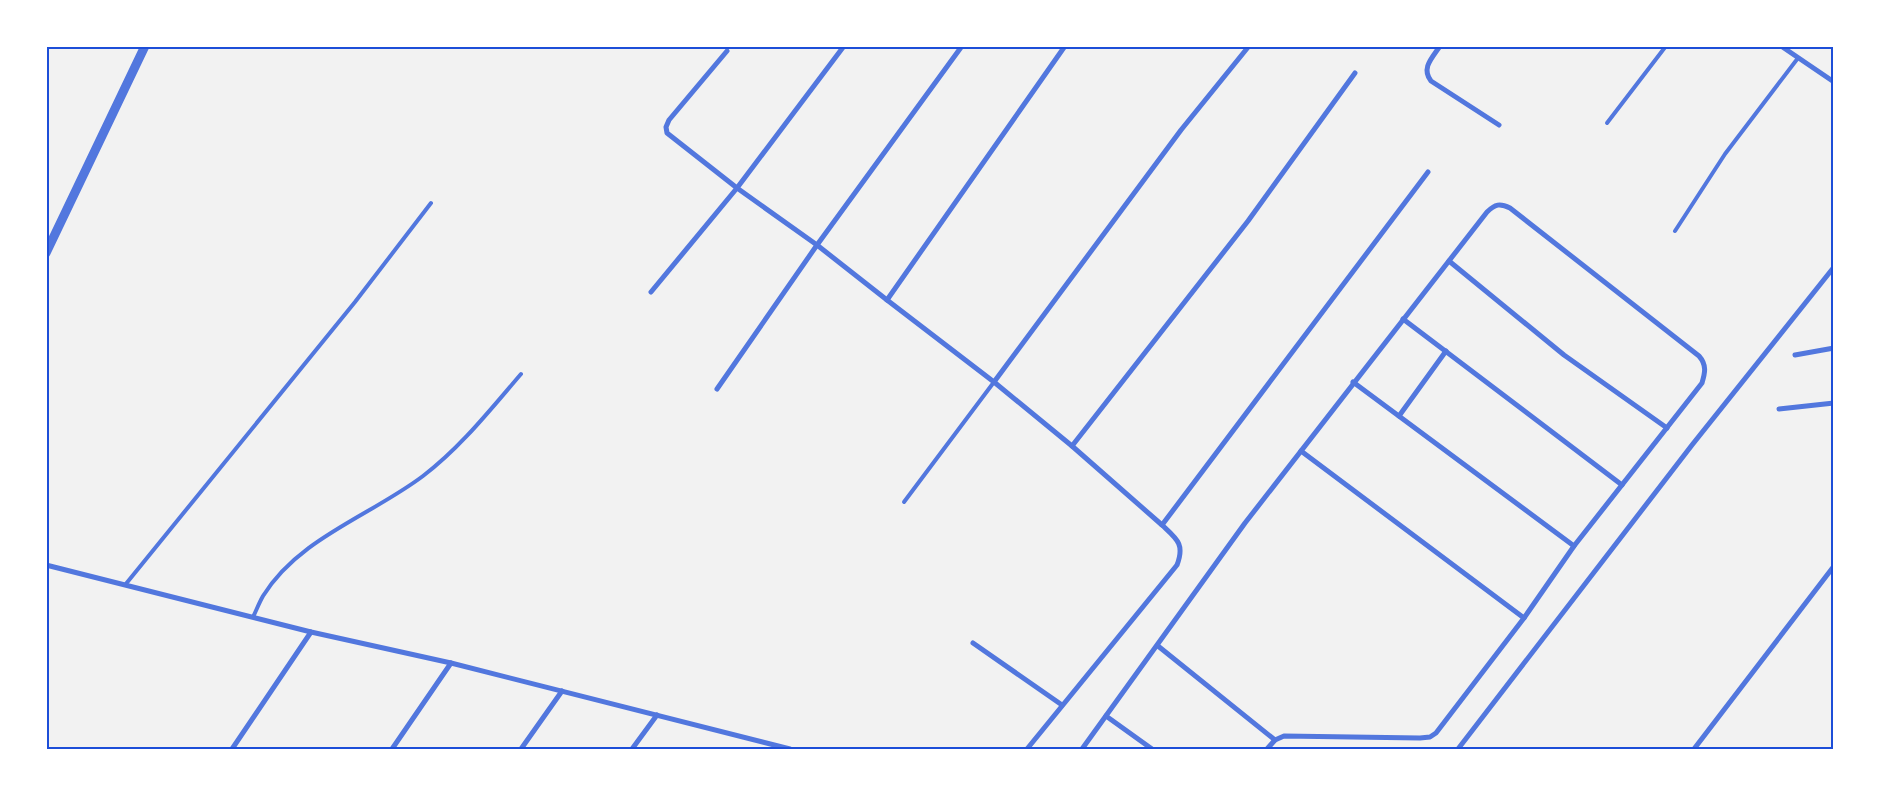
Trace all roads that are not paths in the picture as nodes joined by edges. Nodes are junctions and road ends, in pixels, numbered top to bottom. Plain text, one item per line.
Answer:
1 (145, 46) edge
2 (844, 46) edge
3 (962, 46) edge
4 (1065, 46) edge
5 (1249, 46) edge
6 (1440, 46) edge
7 (1666, 46) edge
8 (1780, 46) edge
9 (727, 51) dead end
10 (1798, 58) junction
11 (1355, 73) dead end
12 (1834, 82) edge
13 (1608, 122) dead end
14 (1499, 125) dead end
15 (1428, 172) dead end
16 (737, 188) junction
17 (431, 203) dead end
18 (1675, 231) dead end
19 (818, 245) junction
20 (46, 253) edge
21 (1449, 261) junction
22 (1834, 267) edge
23 (651, 292) dead end
24 (887, 300) junction
25 (1403, 319) junction
26 (1834, 348) edge
27 (1446, 351) junction
28 (1795, 355) dead end
29 (521, 374) dead end
30 (994, 382) junction
31 (1353, 382) junction
32 (717, 390) dead end
33 (1834, 402) edge
34 (1779, 408) dead end
35 (1399, 416) junction
36 (1667, 428) junction
37 (1072, 446) junction
38 (1301, 450) junction
39 (1622, 485) junction
40 (904, 502) dead end
41 (1162, 525) junction
42 (1574, 546) junction
43 (46, 565) edge
44 (1834, 566) edge
45 (125, 585) junction
46 (254, 617) junction
47 (1524, 618) junction
48 (311, 632) junction
49 (973, 643) dead end
50 (1158, 646) junction
51 (451, 663) junction
52 (562, 691) junction
53 (1062, 705) junction
54 (657, 715) junction
55 (1106, 716) junction
56 (1275, 740) junction
57 (782, 748) edge
58 (232, 749) edge
59 (392, 749) edge
60 (521, 749) edge
61 (632, 749) edge
62 (790, 749) edge
63 (1026, 749) edge
64 (1082, 749) edge
65 (1152, 749) edge
66 (1267, 749) edge
67 (1458, 749) edge
68 (1694, 749) edge

1 - 20 street
2 - 16 street
3 - 19 street
4 - 24 street
5 - 30 street
6 - 14 street
7 - 13 lane
8 - 10 street
9 - 16 street
10 - 12 street
10 - 18 lane
11 - 37 street
15 - 41 street
16 - 19 street
16 - 23 street
17 - 45 lane
19 - 24 street
19 - 32 street
21 - 25 street
21 - 36 street
21 - 36 street
22 - 67 street
24 - 30 street
25 - 27 street
25 - 31 street
26 - 28 street
27 - 35 street
27 - 39 street
29 - 46 lane
30 - 37 street
30 - 40 lane
31 - 35 street
31 - 38 street
33 - 34 street
35 - 42 street
36 - 39 street
37 - 41 street
38 - 47 street
38 - 50 street
39 - 42 street
41 - 53 street
42 - 47 street
43 - 45 street
44 - 68 street
45 - 46 street
46 - 48 street
47 - 56 street
48 - 51 street
48 - 58 street
49 - 53 street
50 - 55 street
50 - 56 street
51 - 52 street
51 - 59 street
52 - 54 street
52 - 60 street
53 - 63 street
54 - 57 street
54 - 61 street
55 - 64 street
55 - 65 street
56 - 66 street
57 - 62 street

